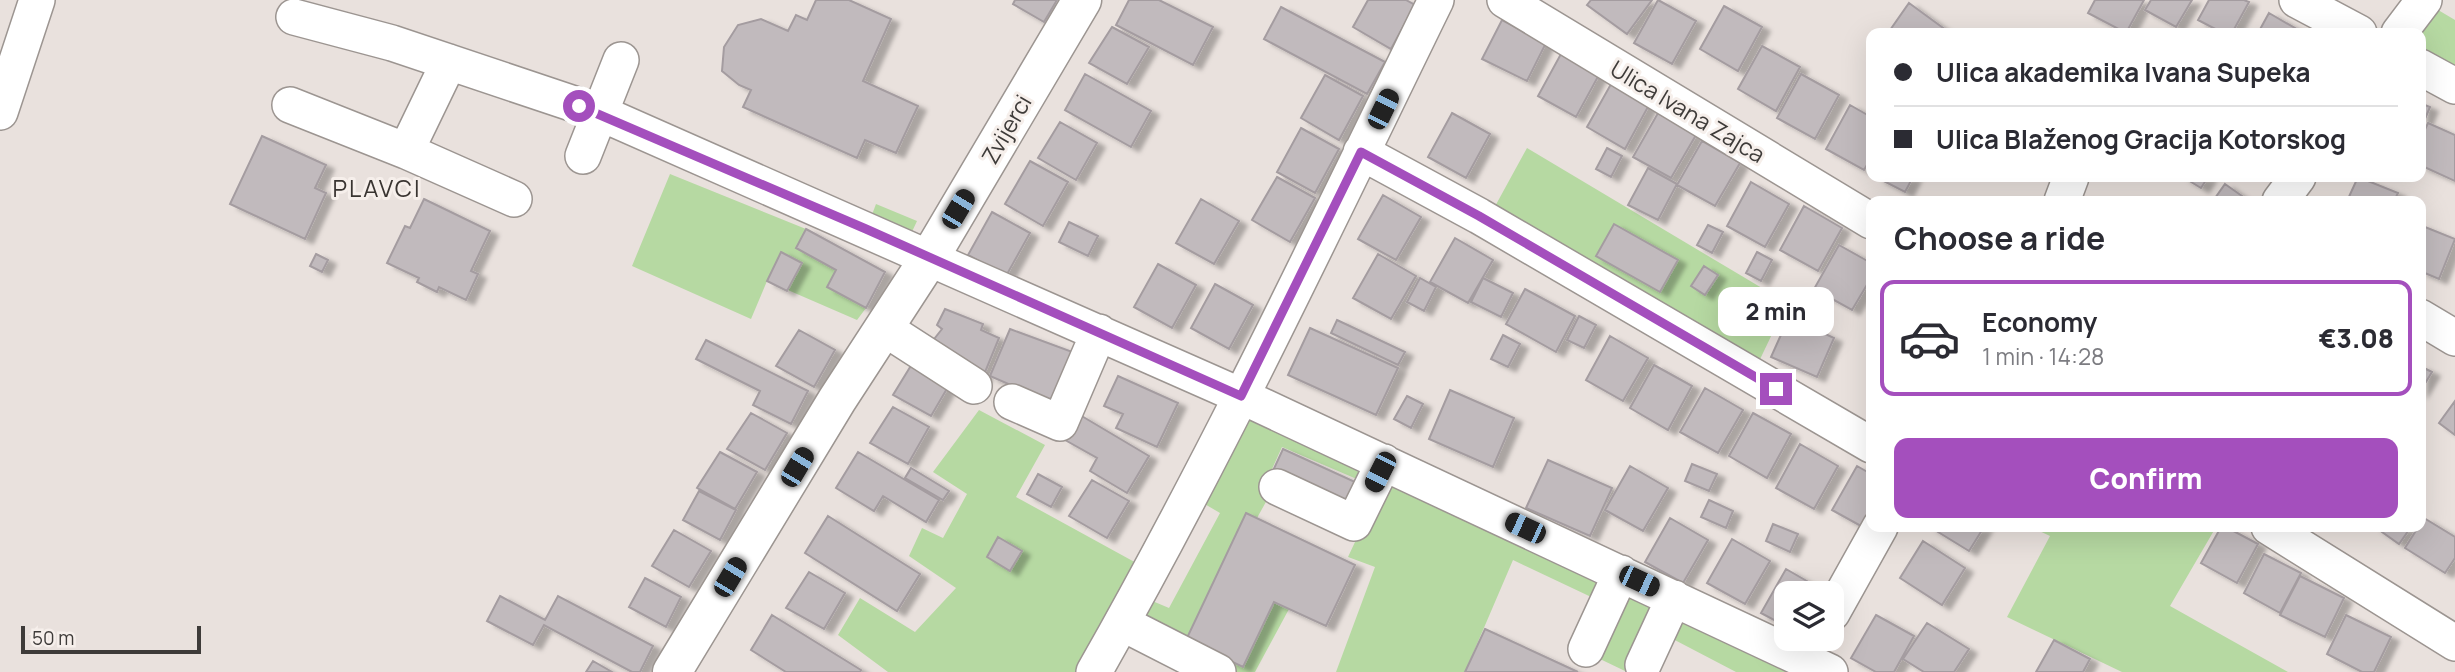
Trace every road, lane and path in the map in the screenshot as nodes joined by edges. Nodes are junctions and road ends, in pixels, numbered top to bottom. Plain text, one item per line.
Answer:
1 (1082, 0) edge
2 (1436, 0) edge
3 (1506, 0) edge
4 (2297, 0) edge
5 (2424, 0) edge
6 (34, 9) edge
7 (294, 17) dead end
8 (2350, 28) edge
9 (2403, 28) edge
10 (621, 60) dead end
11 (449, 62) junction
12 (2426, 70) edge
13 (2455, 86) edge
14 (290, 105) dead end
15 (0, 112) edge
16 (600, 113) junction
17 (406, 151) junction
18 (1361, 152) junction
19 (583, 156) dead end
20 (514, 199) dead end
21 (1866, 218) edge
22 (930, 257) junction
23 (2426, 321) edge
24 (884, 328) junction
25 (1099, 332) junction
26 (2455, 338) edge
27 (974, 386) dead end
28 (1241, 396) junction
29 (1012, 402) dead end
30 (1866, 442) edge
31 (1384, 463) junction
32 (1277, 487) dead end
33 (1877, 532) edge
34 (2277, 532) edge
35 (1621, 573) junction
36 (1844, 592) edge
37 (1674, 598) junction
38 (1122, 622) junction
39 (2455, 643) edge
40 (1586, 649) dead end
41 (1814, 661) edge
42 (1643, 665) dead end
43 (678, 670) edge
44 (1094, 672) edge
45 (1218, 672) edge

1 - 22 main road, Zvijerci
2 - 18 street
3 - 21 street, Ulica Ivana Zajca
4 - 8 street
5 - 9 street
6 - 15 street
7 - 11 street
10 - 16 street
11 - 16 street
11 - 17 street
12 - 13 street
14 - 17 street
16 - 19 street
16 - 22 street
17 - 20 street
18 - 28 street
18 - 30 street
22 - 24 main road, Zvijerci
22 - 25 street
23 - 26 street
24 - 27 street
24 - 43 main road, Zvijerci
25 - 28 street
25 - 29 street
28 - 31 street
28 - 38 street
31 - 32 street
31 - 35 street
33 - 36 street
34 - 39 street
35 - 37 street
35 - 40 street
37 - 41 street
37 - 42 street
38 - 44 street
38 - 45 street

